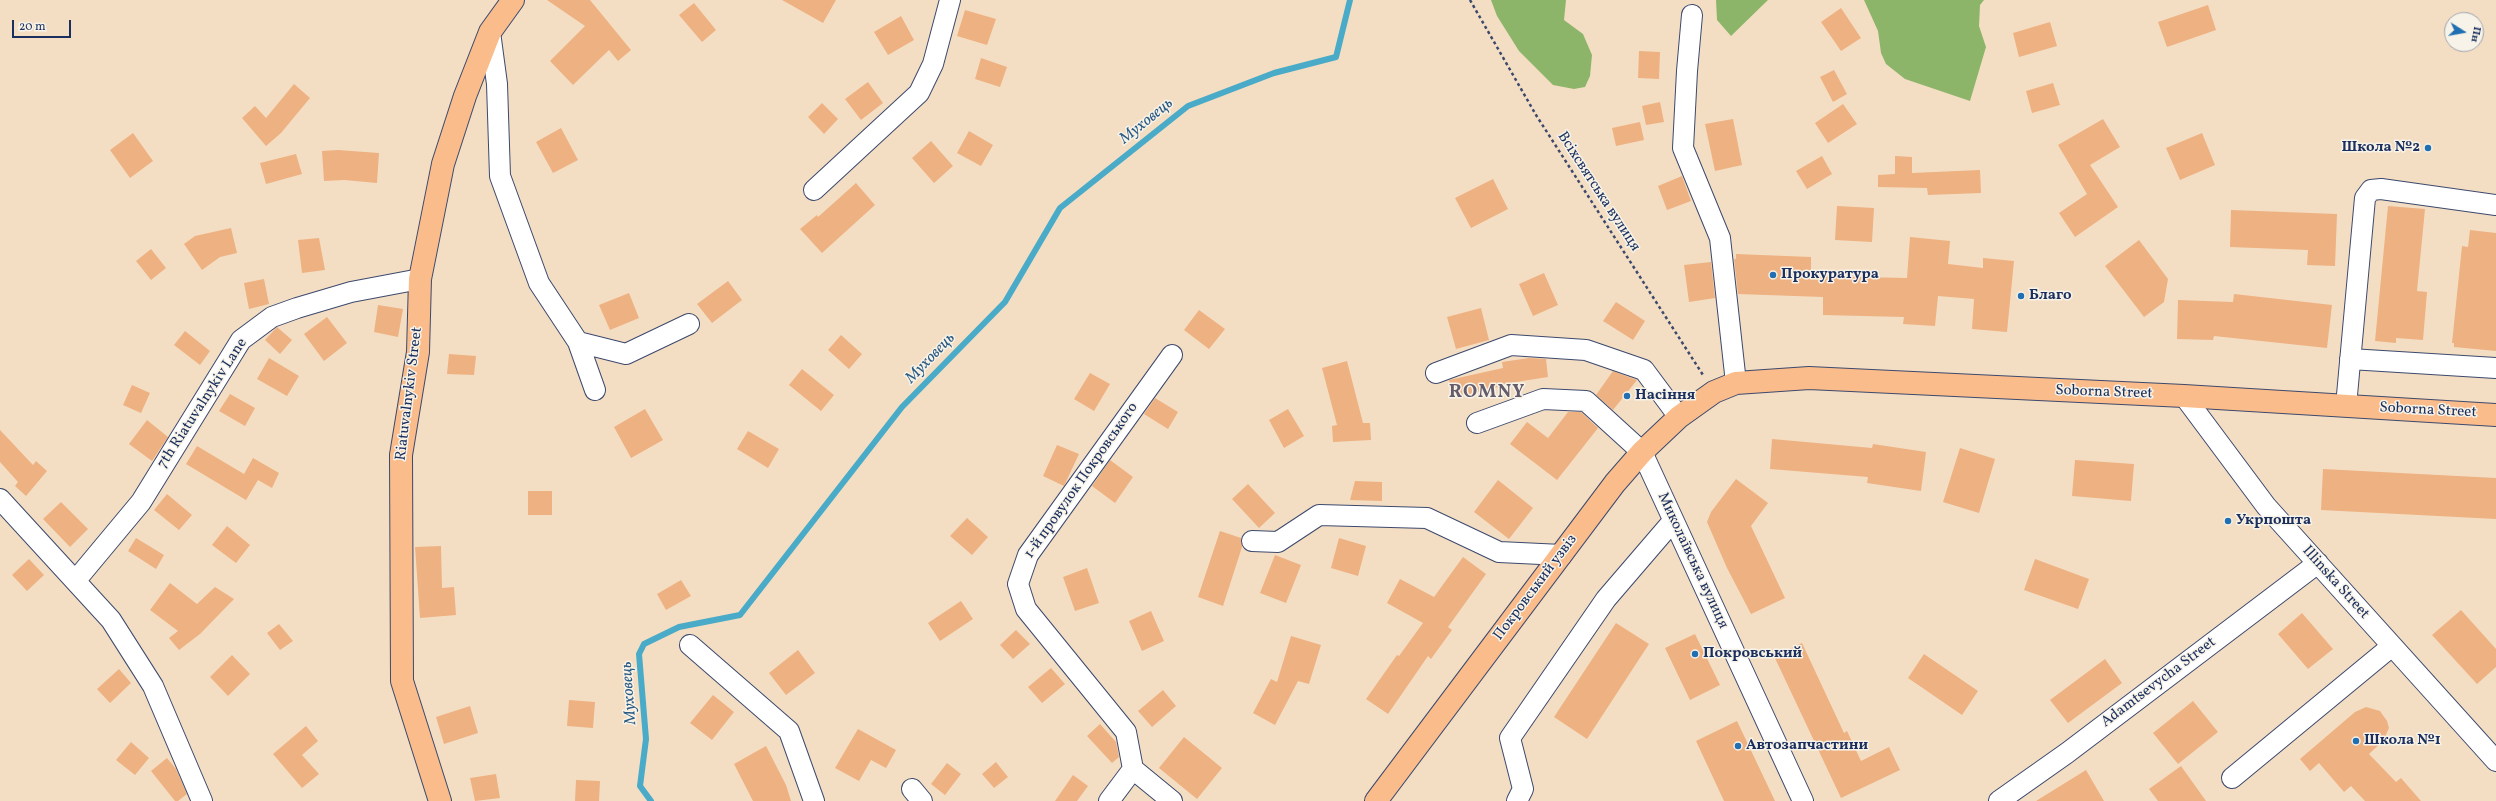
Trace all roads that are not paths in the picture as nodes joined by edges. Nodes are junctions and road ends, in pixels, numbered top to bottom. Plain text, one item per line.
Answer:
1 (513, 0) edge
2 (950, 0) edge
3 (1692, 16) dead end
4 (490, 32) junction
5 (814, 190) dead end
6 (2496, 205) edge
7 (420, 279) junction
8 (689, 324) dead end
9 (578, 342) junction
10 (1172, 355) dead end
11 (2350, 359) junction
12 (2496, 368) edge
13 (1436, 373) dead end
14 (1736, 383) junction
15 (595, 390) dead end
16 (1714, 392) joint
17 (2184, 396) junction
18 (2346, 406) junction
19 (2496, 415) edge
20 (1679, 416) junction
21 (1477, 422) dead end
22 (1642, 452) junction
23 (0, 499) edge
24 (1673, 521) junction
25 (1252, 541) dead end
26 (1562, 555) junction
27 (2318, 563) junction
28 (76, 580) junction
29 (690, 645) dead end
30 (2392, 646) junction
31 (2496, 761) edge
32 (1133, 769) junction
33 (2232, 778) dead end
34 (202, 801) edge
35 (440, 801) edge
36 (814, 801) edge
37 (1109, 801) edge
38 (1172, 801) edge
39 (1376, 801) edge
40 (1517, 801) edge
41 (1803, 801) edge
42 (1999, 801) edge

1 - 4 main road, Riatuvalnykiv Street
2 - 5 street
3 - 14 street
4 - 7 main road, Riatuvalnykiv Street
4 - 9 street
6 - 11 street
7 - 28 street, 7th Riatuvalnykiv Lane
7 - 35 main road, Riatuvalnykiv Street
8 - 9 street
9 - 15 street
10 - 32 street, 1-й провулок Покровського
11 - 12 street
11 - 18 street
13 - 20 street
14 - 16 main road, Soborna Street
14 - 17 main road, Soborna Street
16 - 20 main road, Покровський узвіз
17 - 18 main road, Soborna Street
17 - 27 street, Illinska Street
18 - 19 main road, Soborna Street
20 - 22 main road, Покровський узвіз
21 - 22 street
22 - 24 street, Миколаївська вулиця
22 - 26 main road, Покровський узвіз
23 - 28 street
24 - 40 street
24 - 41 street, Миколаївська вулиця
25 - 26 street
26 - 39 main road, Покровський узвіз
27 - 30 street, Illinska Street
27 - 42 street, Adamtsevycha Street
28 - 34 street
29 - 36 street
30 - 31 street, Illinska Street
30 - 33 street
32 - 37 street
32 - 38 street

